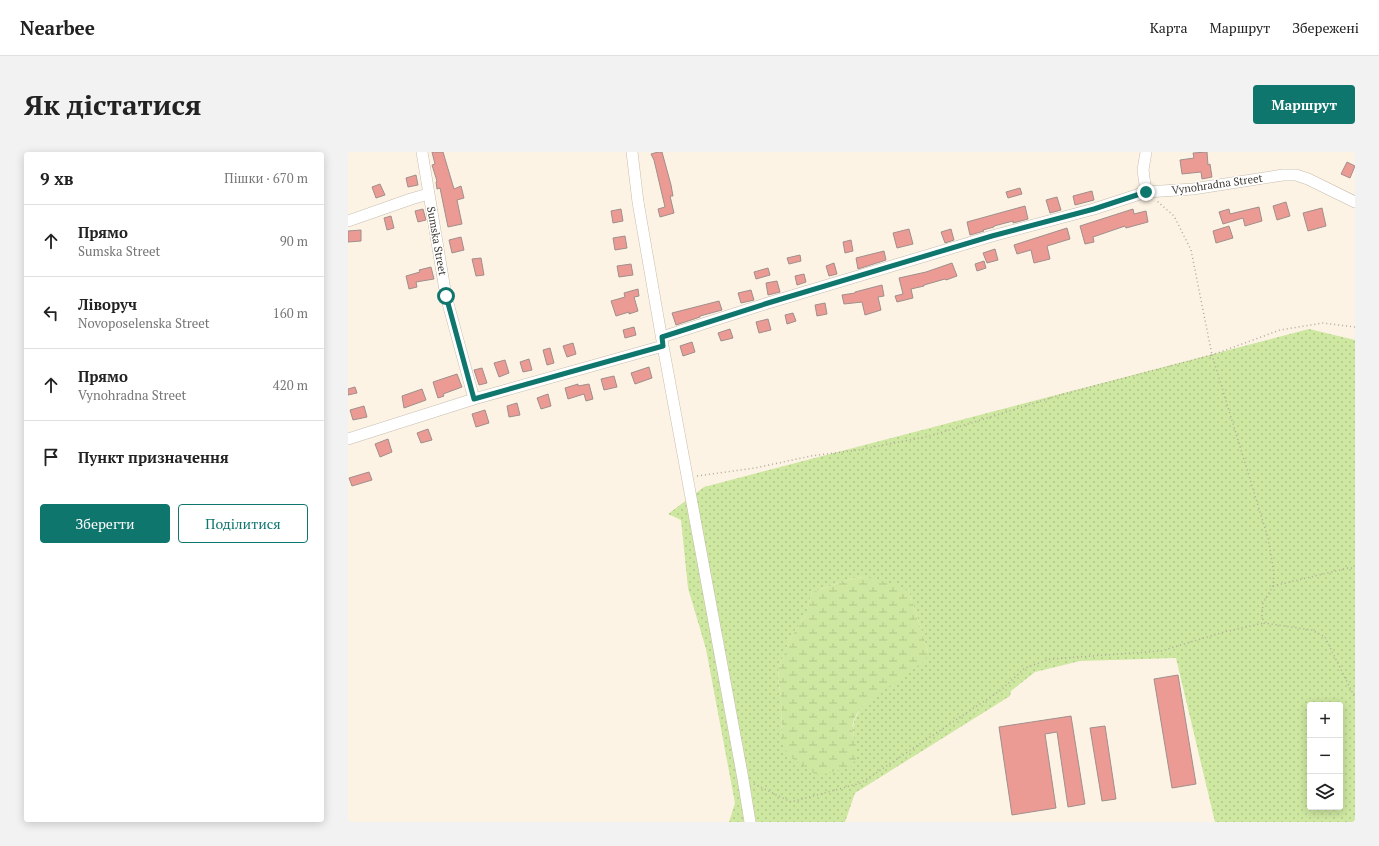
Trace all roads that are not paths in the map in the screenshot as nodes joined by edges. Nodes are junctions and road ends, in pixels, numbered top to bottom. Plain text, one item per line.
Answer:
1 (422, 152) edge
2 (632, 152) edge
3 (1146, 152) edge
4 (1146, 192) junction
5 (428, 194) junction
6 (1355, 202) edge
7 (348, 221) edge
8 (662, 342) junction
9 (474, 399) junction
10 (348, 439) edge
11 (750, 822) edge

1 - 5 street, Sumska Street
2 - 8 street
3 - 4 street
4 - 6 street, Vynohradna Street
4 - 8 street, Vynohradna Street
5 - 7 street
5 - 9 street, Sumska Street
8 - 9 street, Vynohradna Street
8 - 11 street
9 - 10 street, Vynohradna Street

